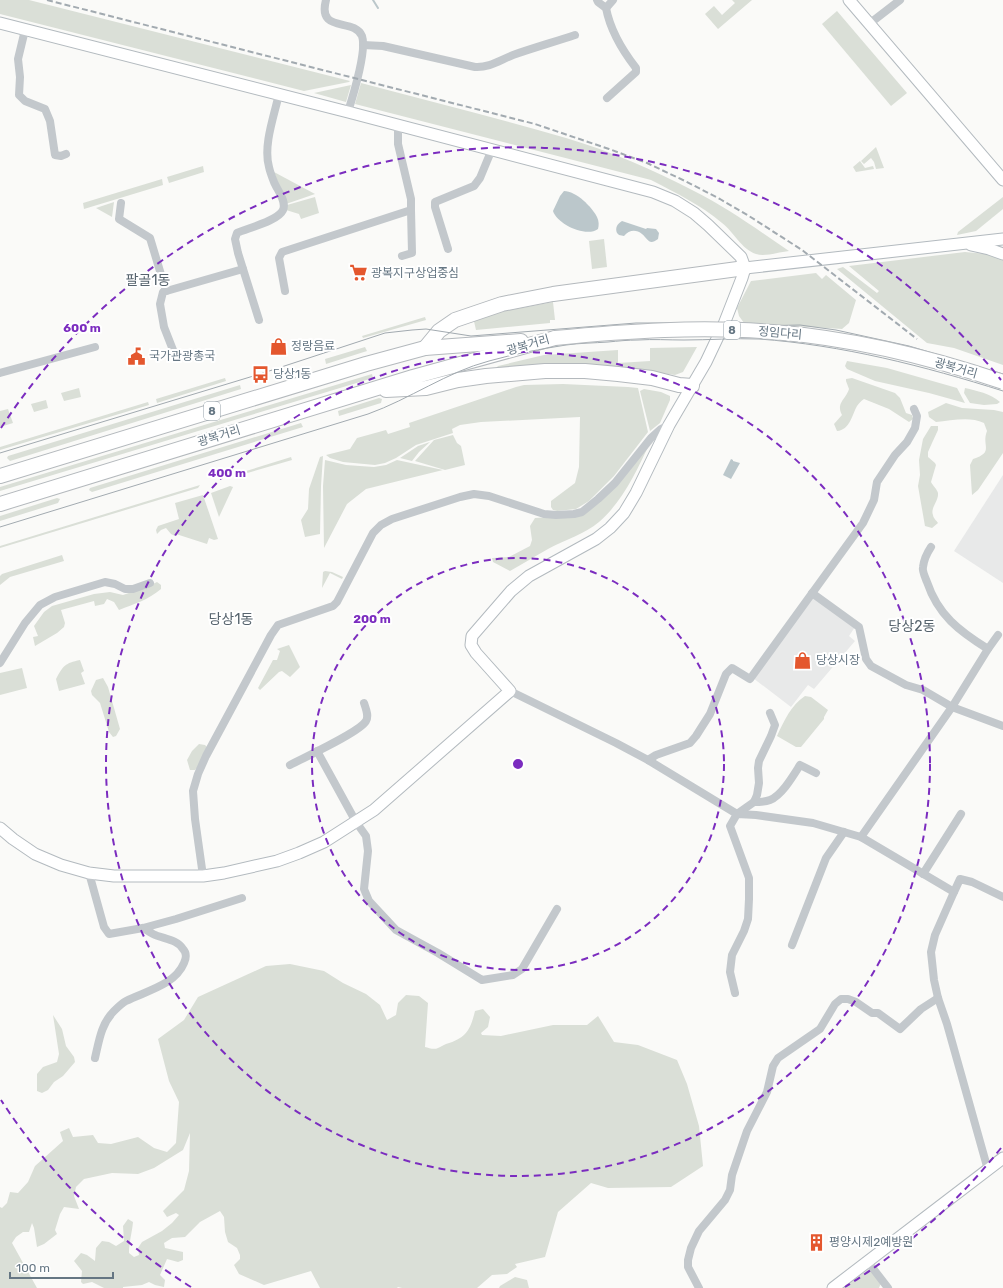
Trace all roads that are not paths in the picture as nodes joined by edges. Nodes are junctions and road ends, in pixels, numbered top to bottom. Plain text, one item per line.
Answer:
1 (326, 0) edge
2 (597, 0) edge
3 (613, 0) edge
4 (850, 0) edge
5 (900, 0) edge
6 (606, 8) junction
7 (0, 23) edge
8 (869, 24) junction
9 (25, 30) junction
10 (575, 35) dead end
11 (363, 45) junction
12 (279, 94) junction
13 (607, 98) dead end
14 (348, 112) junction
15 (398, 125) junction
16 (492, 149) junction
17 (66, 154) dead end
18 (1003, 180) edge
19 (121, 203) dead end
20 (411, 210) junction
21 (1003, 239) edge
22 (961, 243) junction
23 (448, 249) dead end
24 (1003, 254) edge
25 (402, 256) dead end
26 (745, 268) junction
27 (243, 269) junction
28 (166, 291) junction
29 (285, 291) dead end
30 (259, 320) dead end
31 (555, 338) junction
32 (95, 347) dead end
33 (425, 348) junction
34 (173, 350) dead end
35 (908, 355) joint
36 (0, 373) edge
37 (1003, 382) edge
38 (692, 386) junction
39 (374, 389) junction
40 (914, 409) dead end
41 (669, 425) junction
42 (0, 476) edge
43 (0, 504) edge
44 (931, 546) dead end
45 (150, 583) dead end
46 (812, 594) junction
47 (998, 635) dead end
48 (988, 649) junction
49 (0, 663) edge
50 (510, 691) junction
51 (364, 703) dead end
52 (952, 707) junction
53 (770, 713) dead end
54 (1003, 726) edge
55 (317, 751) junction
56 (648, 760) junction
57 (290, 765) dead end
58 (816, 773) dead end
59 (754, 802) junction
60 (737, 814) junction
61 (961, 814) dead end
62 (356, 822) junction
63 (0, 828) edge
64 (844, 832) junction
65 (861, 837) junction
66 (89, 873) junction
67 (923, 874) junction
68 (202, 876) junction
69 (954, 892) junction
70 (1003, 897) edge
71 (242, 898) dead end
72 (557, 909) dead end
73 (143, 928) junction
74 (792, 945) dead end
75 (735, 993) dead end
76 (938, 998) junction
77 (95, 1058) dead end
78 (1003, 1158) edge
79 (988, 1170) junction
80 (868, 1262) junction
81 (886, 1287) edge
82 (699, 1288) edge
83 (833, 1288) edge

1 - 11 street
2 - 6 street
3 - 6 street
4 - 8 street
5 - 8 street
6 - 13 street
7 - 9 street
8 - 18 street
9 - 12 street
9 - 17 street
10 - 11 street
11 - 14 street
12 - 14 street
12 - 27 street
14 - 15 street
15 - 16 street
15 - 20 street
16 - 23 street
16 - 26 street
19 - 28 street
20 - 25 street
20 - 29 street
21 - 22 street
22 - 24 street
22 - 26 street
26 - 33 highway
26 - 38 street
27 - 28 street
27 - 30 street
28 - 34 street
31 - 33 highway, 광복거리 / 8
31 - 35 highway, 정임다리 / 8, bridge
31 - 39 highway, 광복거리 / 8
32 - 36 street
33 - 42 highway, 광복거리 / 8
35 - 37 highway, 광복거리 / 8, bridge
38 - 39 highway
38 - 41 street
39 - 43 highway, 광복거리 / 8
40 - 46 street
41 - 50 street
41 - 68 street
44 - 48 street
45 - 49 street
46 - 52 street
46 - 56 street
47 - 48 street
48 - 52 street
50 - 56 street
50 - 62 street
51 - 55 street
52 - 54 street
52 - 65 street
53 - 59 street
55 - 57 street
55 - 62 street
56 - 60 street
58 - 59 street
59 - 60 street
60 - 64 street
60 - 75 street
61 - 67 street
62 - 68 street
62 - 72 street
63 - 66 street
64 - 65 street
64 - 74 street
65 - 67 street
66 - 68 street
66 - 73 street
67 - 69 street
69 - 70 street
69 - 76 street
71 - 73 street
73 - 77 street
76 - 79 street
76 - 82 street
78 - 79 street
79 - 80 street
80 - 81 street
80 - 83 street

